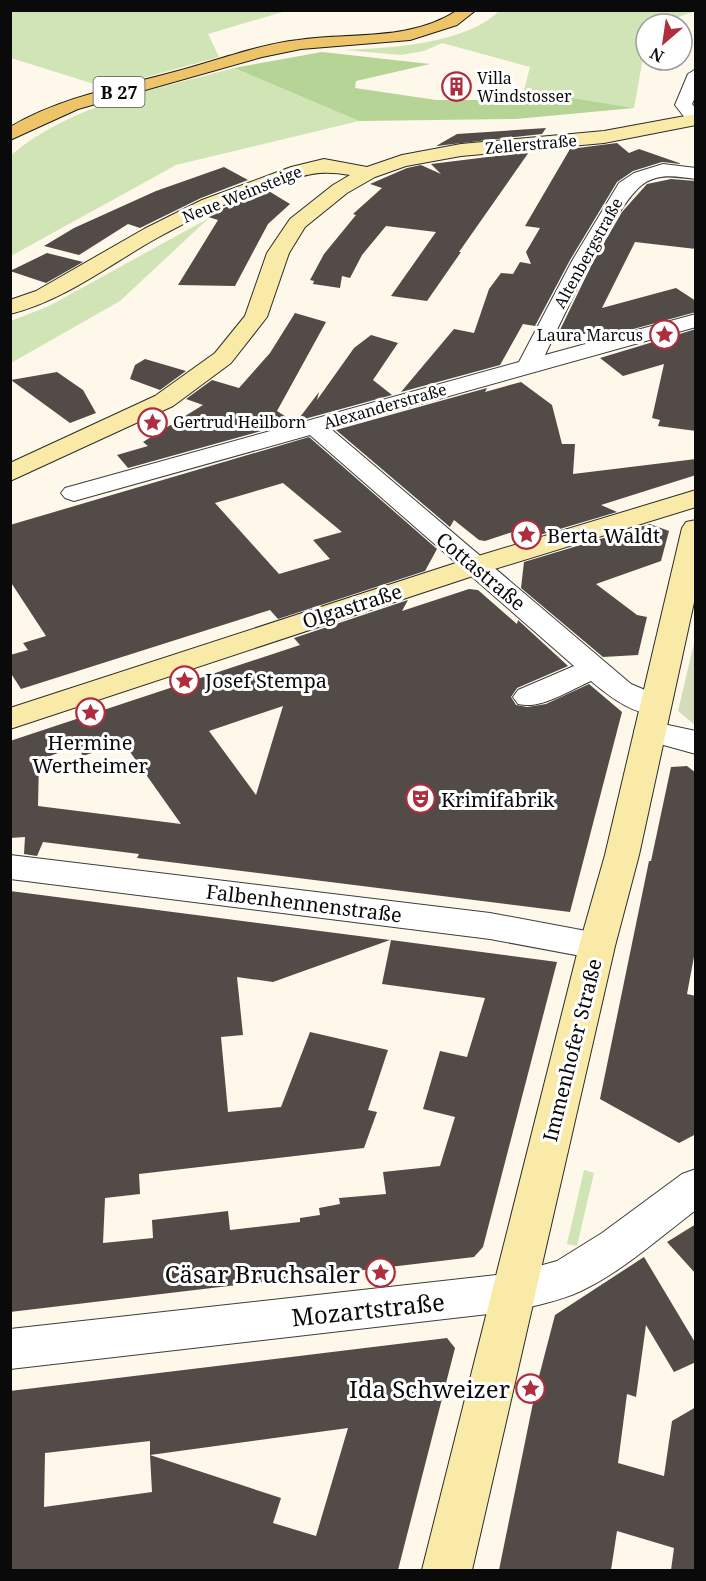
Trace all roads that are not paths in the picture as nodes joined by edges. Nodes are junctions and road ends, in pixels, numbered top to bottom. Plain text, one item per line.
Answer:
1 (469, 10) edge
2 (483, 10) edge
3 (233, 61) junction
4 (696, 74) edge
5 (695, 119) edge
6 (10, 135) edge
7 (368, 173) junction
8 (696, 174) edge
9 (10, 307) edge
10 (696, 320) edge
11 (529, 364) junction
12 (315, 426) junction
13 (10, 473) edge
14 (74, 493) dead end
15 (696, 498) edge
16 (696, 528) edge
17 (475, 566) junction
18 (595, 668) junction
19 (528, 697) dead end
20 (10, 718) edge
21 (652, 718) junction
22 (696, 744) edge
23 (10, 867) edge
24 (597, 946) junction
25 (696, 1186) edge
26 (514, 1292) junction
27 (10, 1350) edge
28 (447, 1570) edge

1 - 3 main road, B 27
2 - 3 main road, B 27
3 - 6 main road, B 27
4 - 5 street
5 - 7 main road, Zellerstraße
7 - 9 main road, Neue Weinsteige
7 - 13 main road, Neue Weinsteige
8 - 11 street, Altenbergstraße
10 - 11 street, Alexanderstraße
11 - 12 street, Alexanderstraße
12 - 14 street, Alexanderstraße
12 - 17 street, Cottastraße
15 - 17 main road, Olgastraße
16 - 21 main road, Immenhofer Straße
17 - 18 street, Cottastraße
17 - 20 main road, Olgastraße
18 - 19 street
18 - 21 street, Cottastraße
21 - 22 street, Cottastraße
21 - 24 main road, Immenhofer Straße
23 - 24 street, Falbenhennenstraße
24 - 26 main road, Immenhofer Straße
25 - 26 street, Mozartstraße
26 - 27 street, Mozartstraße
26 - 28 main road, Immenhofer Straße

